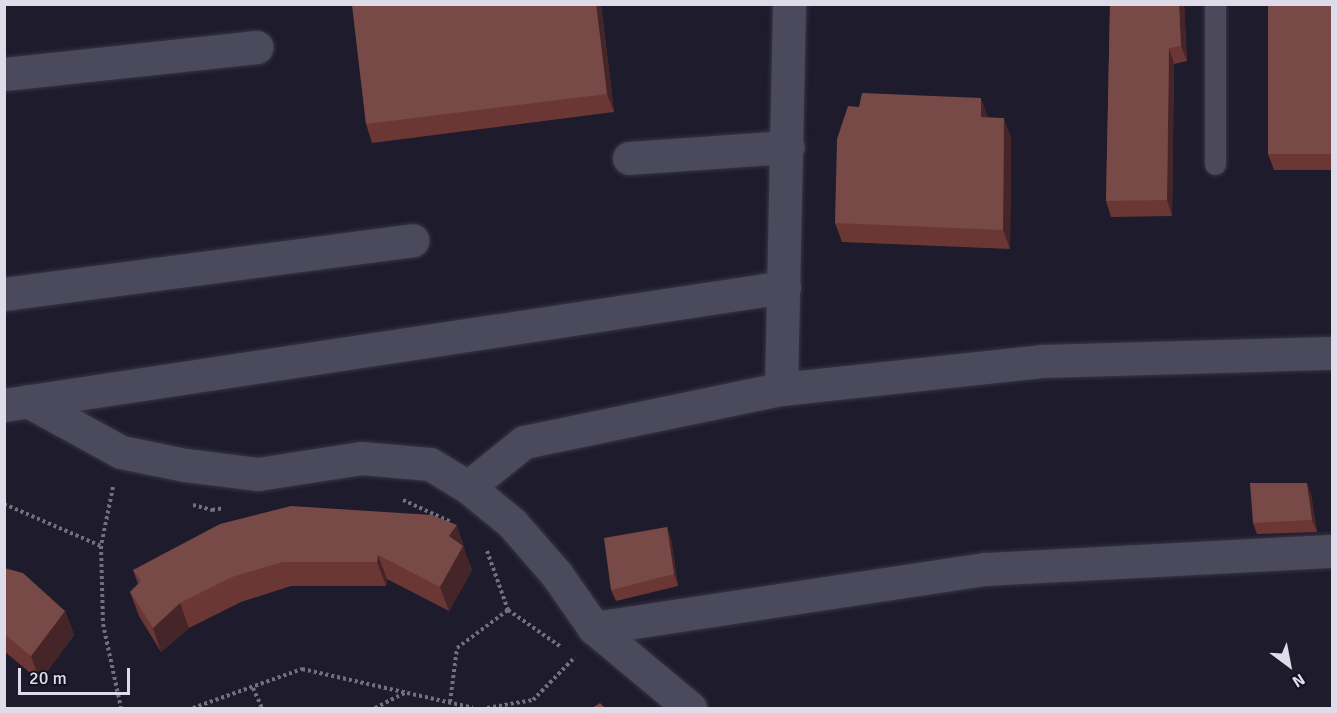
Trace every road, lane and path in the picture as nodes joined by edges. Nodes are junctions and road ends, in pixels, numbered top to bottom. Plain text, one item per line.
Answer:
1 (789, 4) edge
2 (1215, 4) edge
3 (257, 47) dead end
4 (4, 74) edge
5 (788, 147) junction
6 (629, 158) dead end
7 (1215, 164) dead end
8 (412, 240) dead end
9 (784, 287) junction
10 (4, 294) edge
11 (1332, 353) edge
12 (781, 389) junction
13 (16, 403) edge
14 (121, 452) junction
15 (468, 487) junction
16 (400, 499) dead end
17 (4, 504) edge
18 (190, 504) dead end
19 (235, 506) dead end
20 (461, 526) dead end
21 (101, 546) junction
22 (485, 546) dead end
23 (1332, 551) edge
24 (508, 610) junction
25 (594, 628) junction
26 (575, 657) junction
27 (253, 688) junction
28 (407, 691) junction
29 (450, 702) junction
30 (121, 708) edge
31 (193, 708) edge
32 (262, 708) edge
33 (375, 708) edge
34 (473, 708) edge
35 (487, 708) edge
36 (690, 708) edge

1 - 5 street
2 - 7 lane
3 - 4 street
5 - 6 street
5 - 9 street
8 - 10 street
9 - 12 street
9 - 13 street
11 - 12 street
12 - 15 street
13 - 14 street
14 - 15 street
14 - 21 path
15 - 25 street
16 - 20 path
17 - 21 path
18 - 19 path
21 - 30 path
22 - 24 path
23 - 25 street
24 - 26 path
24 - 29 path
25 - 26 path
25 - 36 street
26 - 35 path
27 - 28 path
27 - 31 path
27 - 32 path
28 - 29 path
28 - 33 path
29 - 34 path

